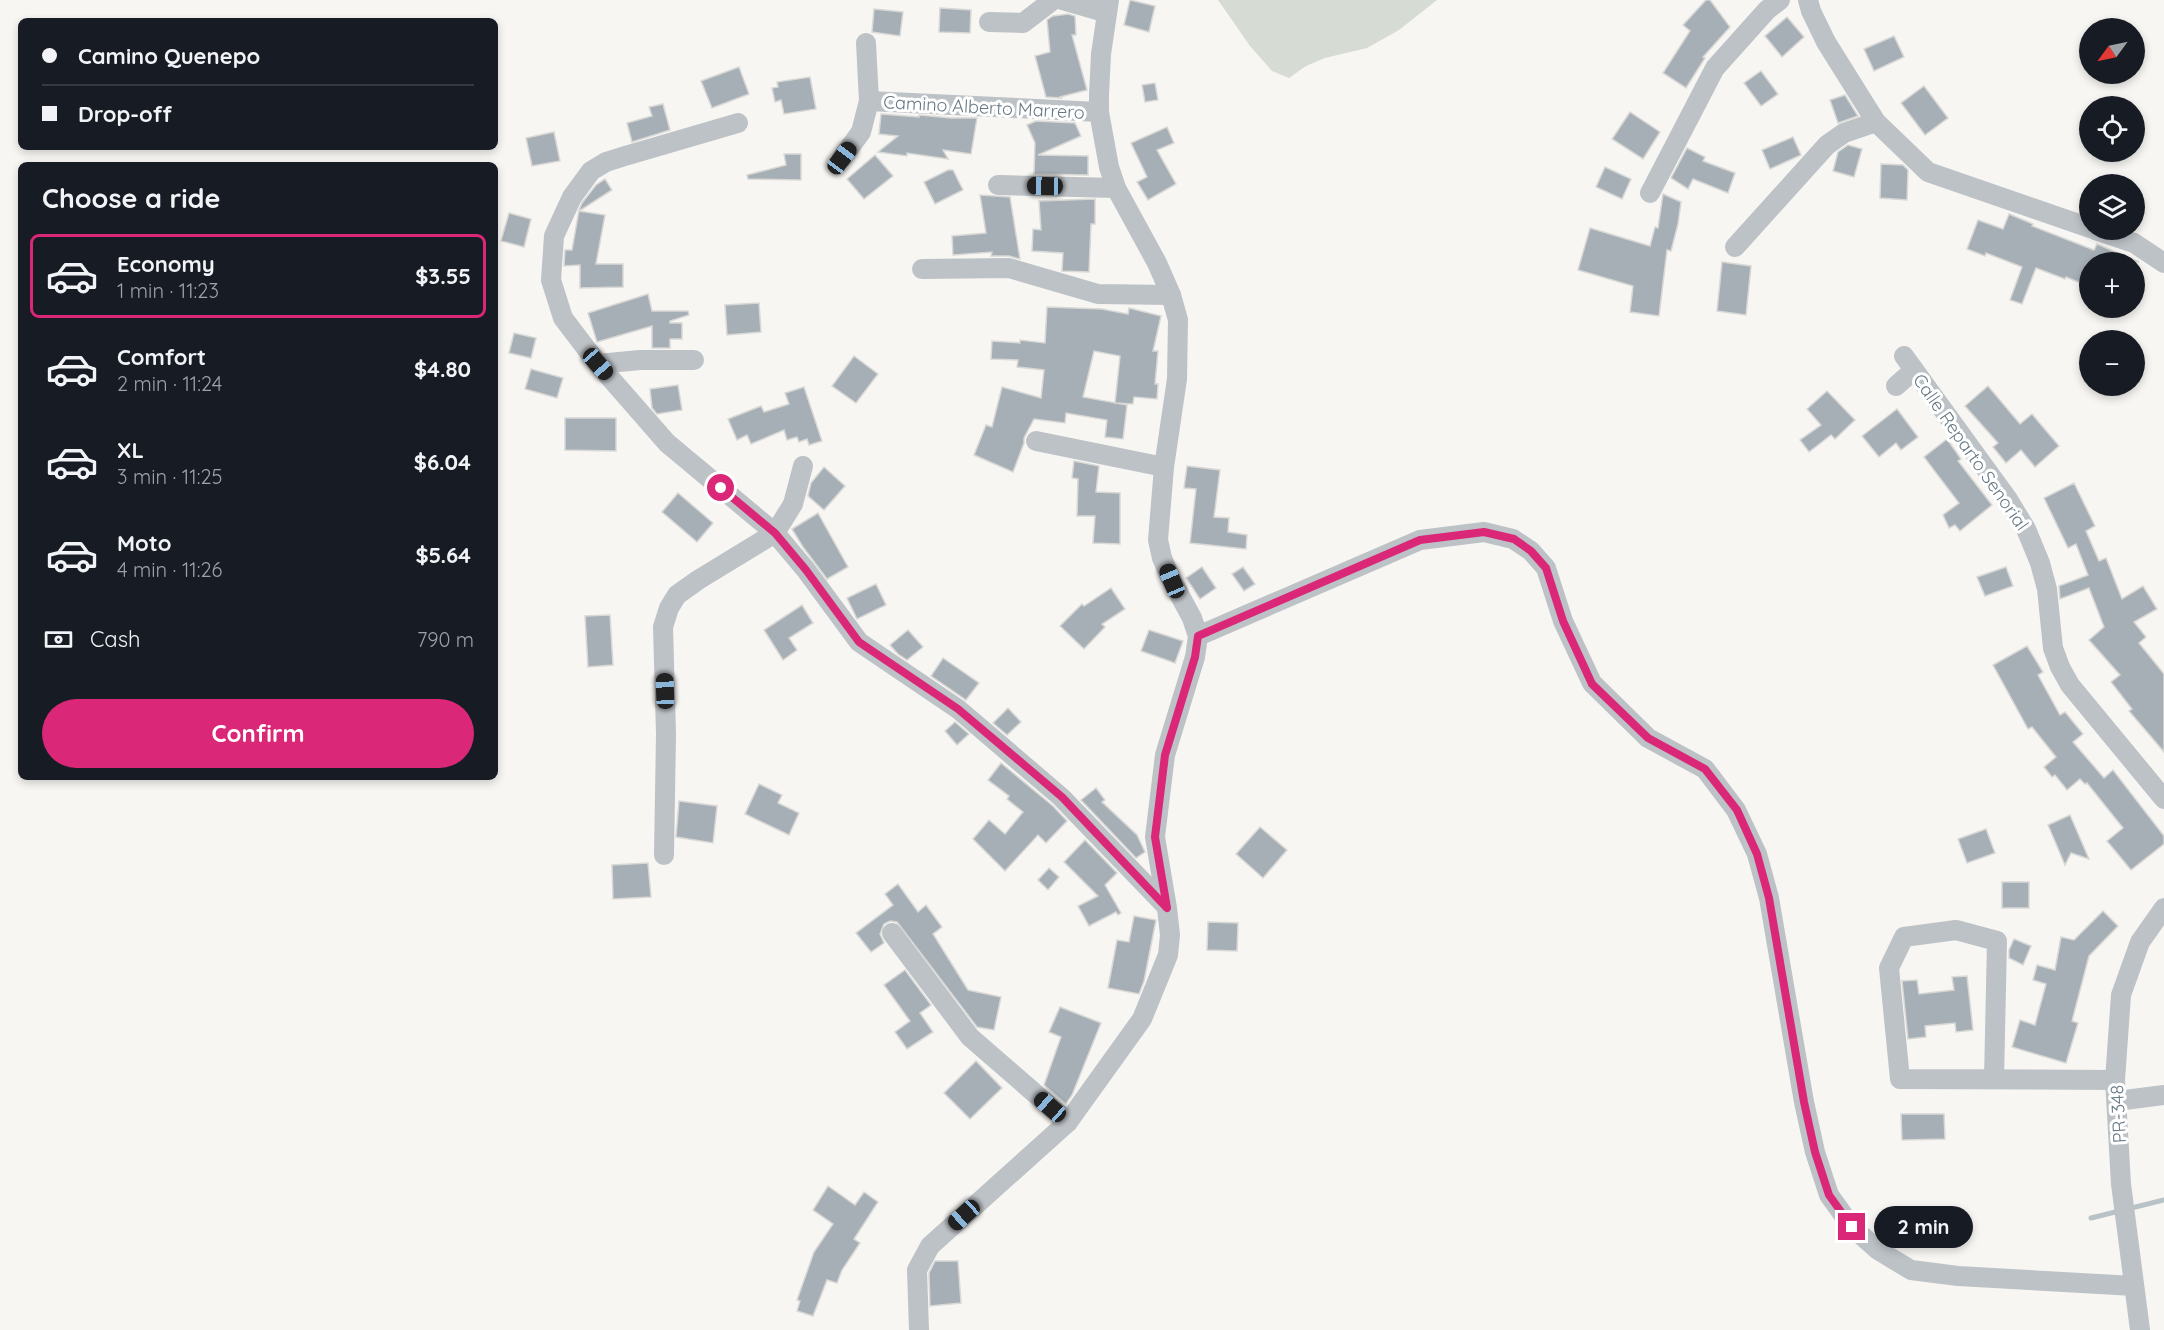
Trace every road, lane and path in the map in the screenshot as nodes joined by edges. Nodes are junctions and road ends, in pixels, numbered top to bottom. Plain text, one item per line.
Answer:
1 (1053, 0) edge
2 (1062, 0) edge
3 (1780, 0) edge
4 (1808, 0) edge
5 (1108, 6) edge
6 (989, 22) dead end
7 (866, 43) dead end
8 (868, 102) junction
9 (1099, 112) junction
10 (1876, 122) junction
11 (738, 123) dead end
12 (842, 158) dead end
13 (998, 185) dead end
14 (1116, 188) junction
15 (1650, 193) dead end
16 (2079, 224) edge
17 (2125, 240) edge
18 (1735, 247) dead end
19 (2164, 263) edge
20 (922, 269) dead end
21 (1171, 295) junction
22 (694, 360) dead end
23 (598, 364) junction
24 (1896, 387) dead end
25 (1036, 441) dead end
26 (803, 466) dead end
27 (1164, 467) junction
28 (775, 533) junction
29 (1198, 636) junction
30 (2164, 799) edge
31 (664, 855) dead end
32 (1167, 908) junction
33 (2164, 908) edge
34 (892, 933) dead end
35 (1994, 1079) junction
36 (2115, 1080) junction
37 (2164, 1095) edge
38 (2117, 1101) junction
39 (1068, 1122) junction
40 (2134, 1286) junction
41 (919, 1330) edge
42 (2140, 1330) edge

1 - 6 street
2 - 5 street
3 - 15 street
4 - 10 street
5 - 9 street
7 - 8 street
8 - 9 street, Camino Alberto Marrero
8 - 12 street
9 - 14 street
10 - 16 street
10 - 18 street
11 - 23 street
13 - 14 street
14 - 21 street
17 - 19 street
20 - 21 street
21 - 27 street
22 - 23 street
23 - 28 street
24 - 30 street, Calle Reparto Senorial
25 - 27 street
26 - 28 street
27 - 29 street
28 - 31 street
28 - 32 street
29 - 32 street
29 - 40 street
32 - 39 street
33 - 36 street, PR-348 / PR-348
34 - 39 street
35 - 35 street
35 - 36 street
36 - 38 street, PR-348 / PR-348
37 - 38 street
38 - 40 street, PR-348 / PR-348
39 - 41 street
40 - 42 street, PR-348 / PR-348

